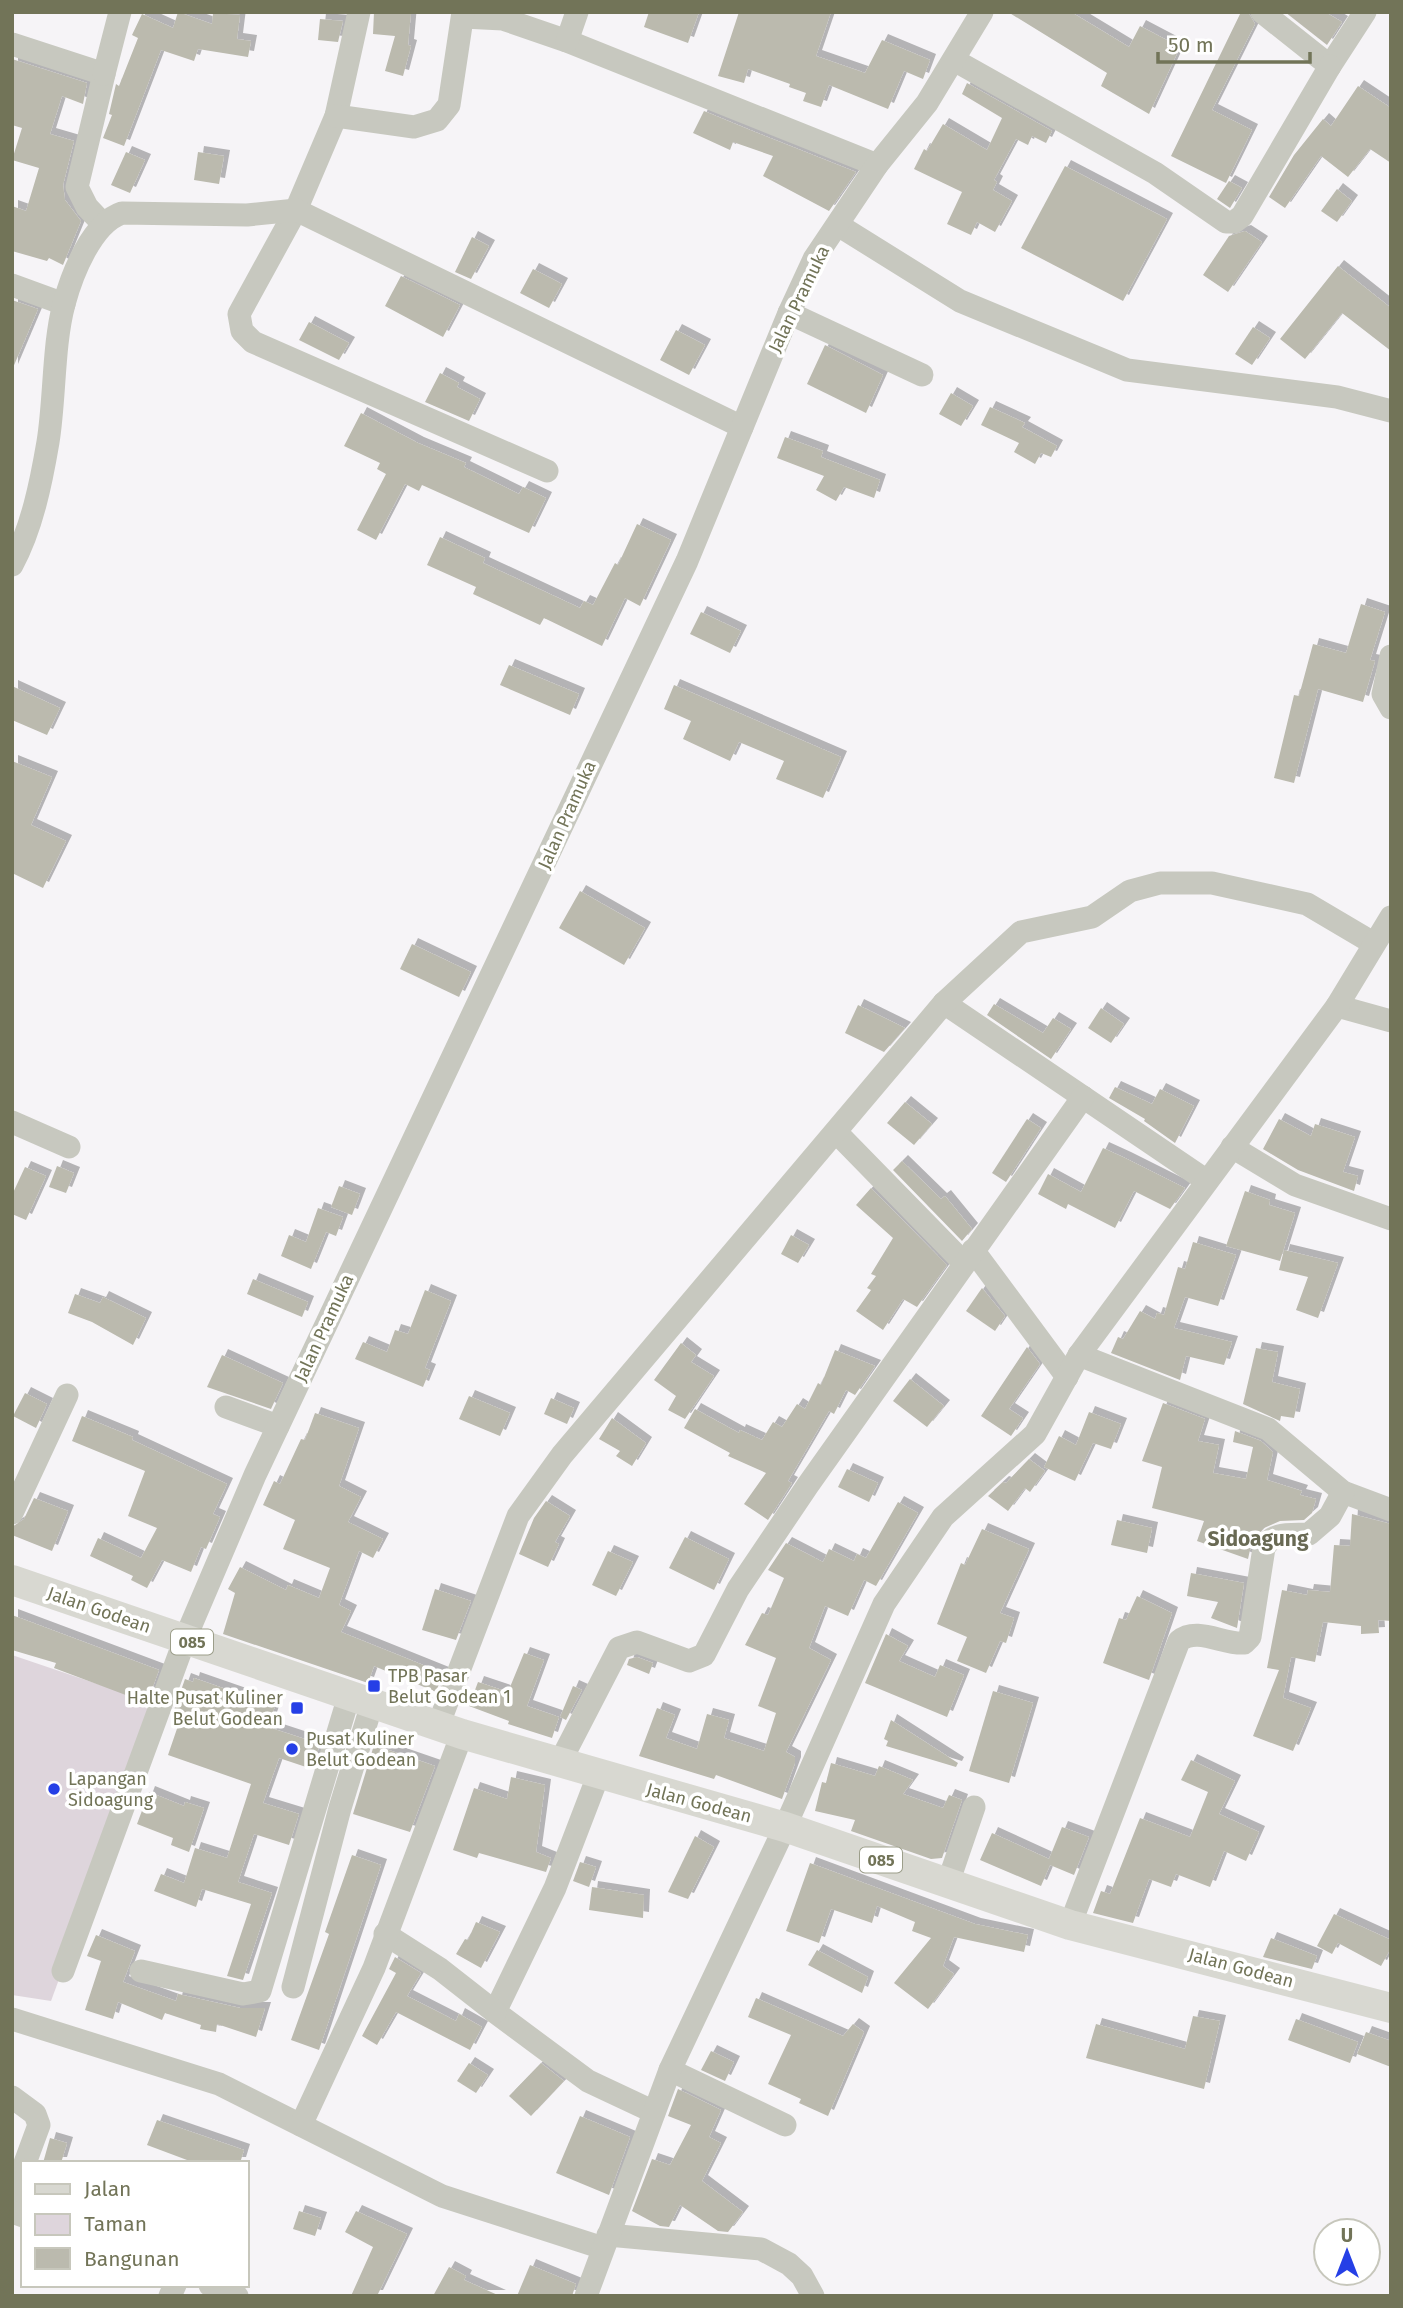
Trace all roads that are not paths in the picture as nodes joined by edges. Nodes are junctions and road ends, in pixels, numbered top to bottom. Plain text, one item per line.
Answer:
1 (120, 12) edge
2 (359, 12) edge
3 (577, 12) edge
4 (982, 12) edge
5 (1262, 12) edge
6 (1364, 12) edge
7 (463, 15) edge
8 (567, 41) junction
9 (12, 44) edge
10 (954, 60) junction
11 (1331, 66) junction
12 (104, 74) junction
13 (336, 116) junction
14 (877, 165) junction
15 (296, 209) junction
16 (103, 224) junction
17 (838, 225) junction
18 (12, 285) edge
19 (64, 304) junction
20 (789, 313) junction
21 (922, 375) dead end
22 (1391, 411) edge
23 (742, 428) junction
24 (547, 471) dead end
25 (12, 565) edge
26 (1391, 656) edge
27 (1391, 708) edge
28 (1391, 917) edge
29 (1373, 943) junction
30 (944, 1003) junction
31 (1337, 1006) junction
32 (1391, 1021) edge
33 (1083, 1097) junction
34 (12, 1122) edge
35 (836, 1132) junction
36 (69, 1147) dead end
37 (1232, 1147) junction
38 (1207, 1181) junction
39 (1391, 1219) edge
40 (969, 1257) junction
41 (1079, 1354) junction
42 (1067, 1377) junction
43 (66, 1395) dead end
44 (226, 1407) dead end
45 (278, 1426) junction
46 (1343, 1492) junction
47 (1391, 1510) edge
48 (12, 1513) edge
49 (12, 1580) edge
50 (185, 1639) junction
51 (360, 1700) junction
52 (450, 1730) junction
53 (559, 1765) junction
54 (598, 1776) junction
55 (974, 1807) dead end
56 (785, 1827) junction
57 (948, 1883) junction
58 (1070, 1925) junction
59 (385, 1934) junction
60 (63, 1971) dead end
61 (141, 1971) dead end
62 (293, 1987) dead end
63 (1391, 2008) edge
64 (495, 2012) junction
65 (12, 2019) edge
66 (670, 2070) junction
67 (12, 2097) edge
68 (654, 2112) junction
69 (301, 2125) junction
70 (785, 2125) dead end
71 (26, 2161) edge
72 (21, 2175) edge
73 (12, 2199) edge
74 (605, 2241) junction
75 (215, 2287) edge
76 (237, 2296) edge
77 (586, 2296) edge
78 (813, 2296) edge

1 - 12 street
2 - 13 street
3 - 8 street
4 - 10 street, Jalan Pramuka
5 - 11 street
6 - 11 street
7 - 8 street
7 - 13 street
8 - 14 street
9 - 12 street
10 - 11 street
10 - 14 street, Jalan Pramuka
12 - 16 street
13 - 15 street
14 - 17 street, Jalan Pramuka
15 - 16 street
15 - 23 street
15 - 24 street
16 - 19 street
17 - 20 street, Jalan Pramuka
17 - 22 street
18 - 19 street
19 - 25 street
20 - 21 street
20 - 23 street, Jalan Pramuka
23 - 45 street, Jalan Pramuka
26 - 27 street
28 - 29 street
29 - 30 street
29 - 31 street
30 - 33 street
30 - 35 street
31 - 32 street
31 - 37 street
33 - 38 street
33 - 40 street
34 - 36 street
35 - 40 street
35 - 52 street
37 - 38 street
37 - 39 street
38 - 41 street
40 - 42 street
40 - 53 street
41 - 42 street
41 - 46 street
42 - 56 street
43 - 48 street
44 - 45 street
45 - 50 street, Jalan Pramuka
46 - 47 street
46 - 58 street
49 - 50 main road, Jalan Godean / 085
50 - 51 main road, Jalan Godean / 085
50 - 60 street, Jalan Pramuka
51 - 52 main road, Jalan Godean / 085
51 - 61 street
51 - 62 street
52 - 53 main road, Jalan Godean / 085
52 - 59 street
53 - 54 main road, Jalan Godean / 085
54 - 56 main road, Jalan Godean / 085
54 - 64 street
55 - 57 street
56 - 57 main road, Jalan Godean / 085
56 - 66 street
57 - 58 main road, Jalan Godean / 085
58 - 63 main road, Jalan Godean / 085
59 - 64 street
59 - 69 street
64 - 68 street
65 - 69 street
66 - 68 street
66 - 70 street
67 - 71 street
68 - 74 street
69 - 74 street
72 - 73 street
74 - 77 street
74 - 78 street
75 - 76 street

